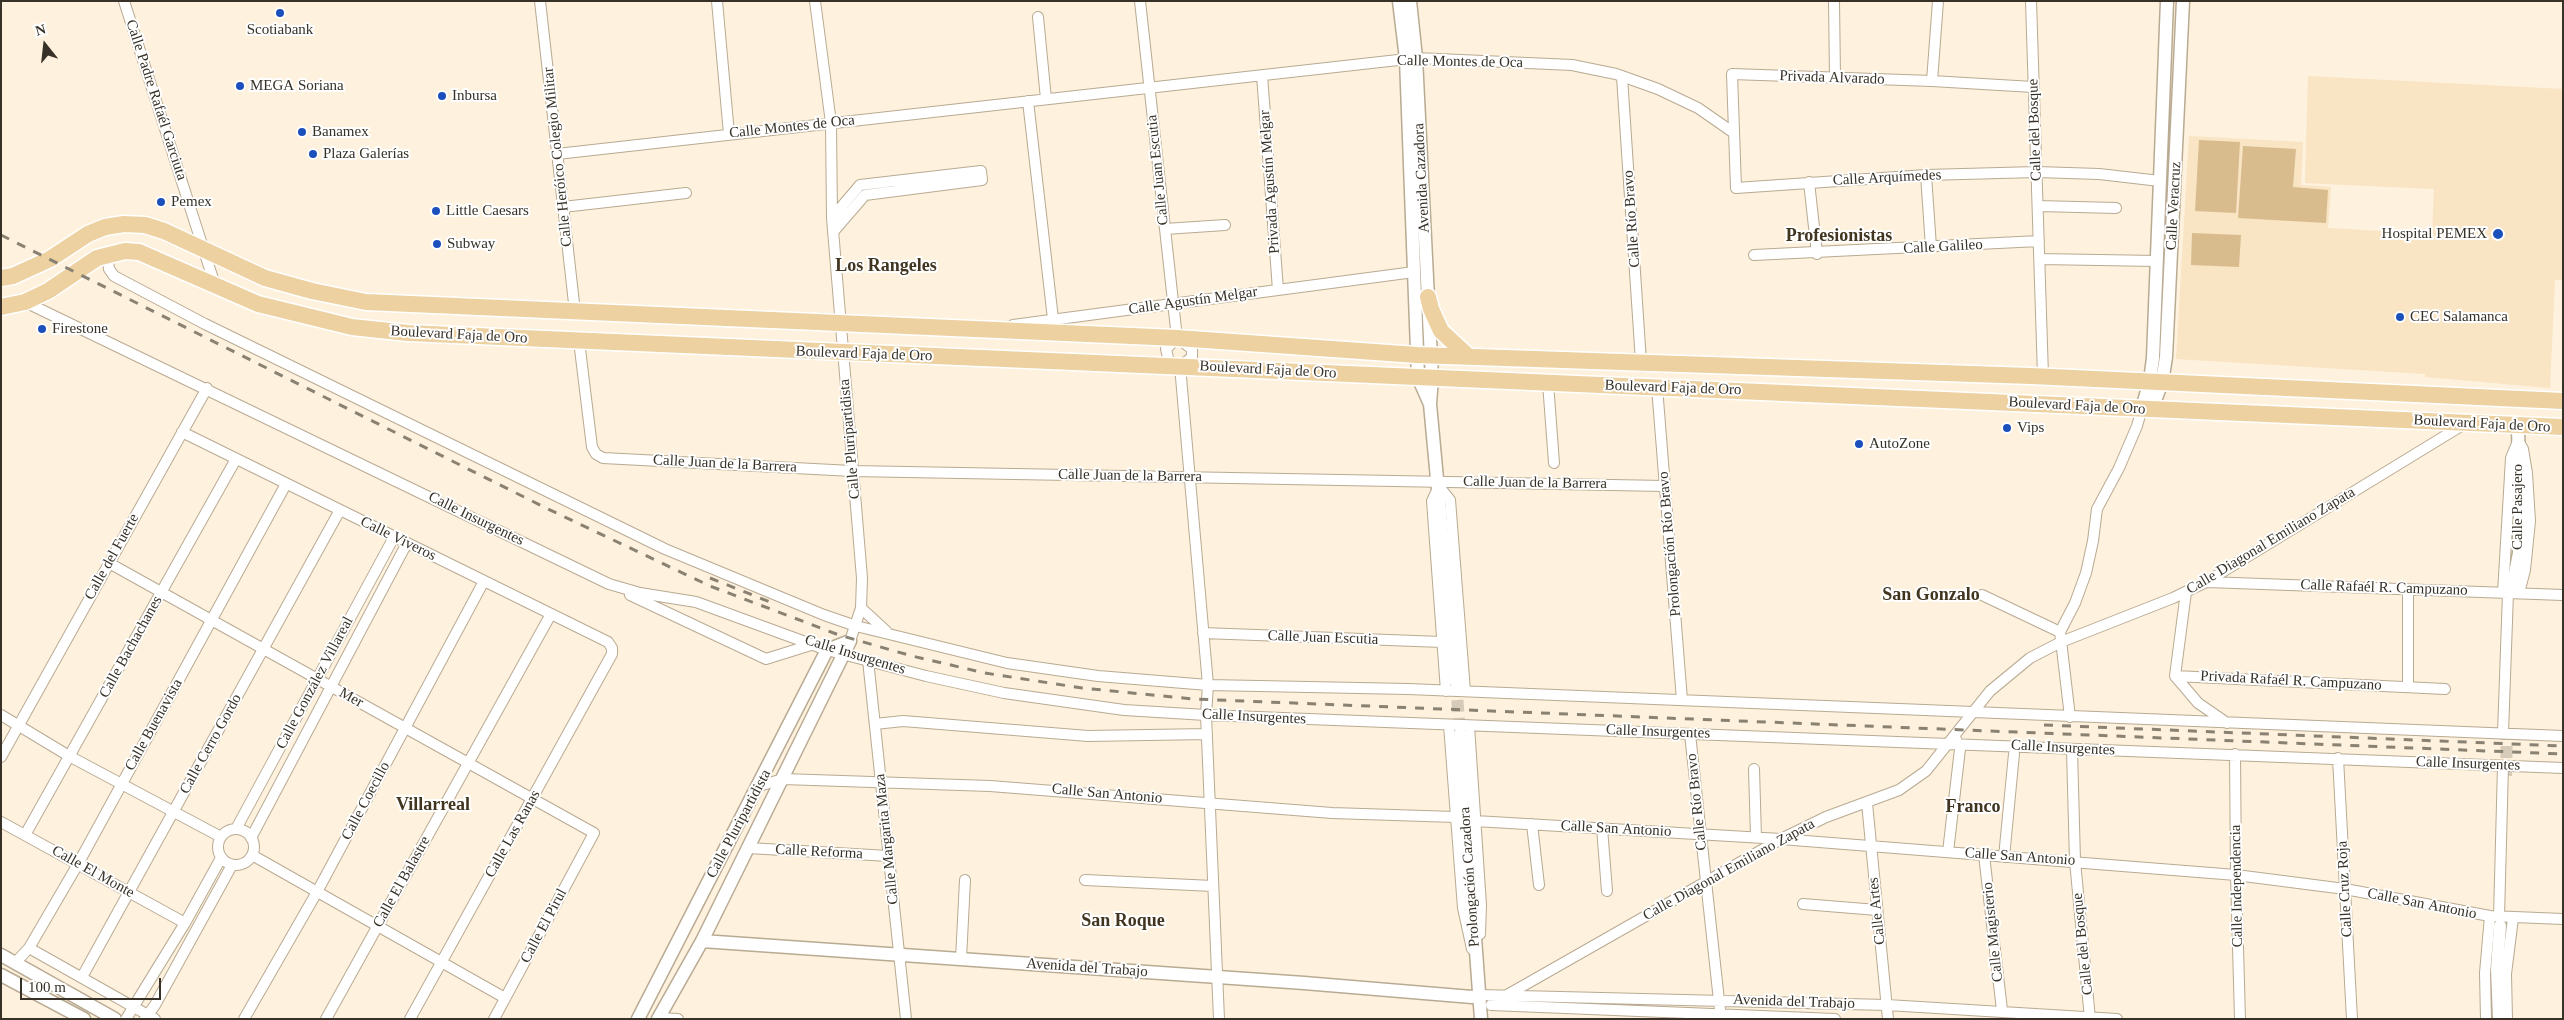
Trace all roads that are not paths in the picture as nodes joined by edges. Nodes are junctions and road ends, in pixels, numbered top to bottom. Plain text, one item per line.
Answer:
1 (124, 1) edge
2 (540, 1) edge
3 (717, 1) edge
4 (815, 1) edge
5 (1140, 1) edge
6 (1399, 1) edge
7 (1410, 1) edge
8 (1834, 1) edge
9 (1938, 1) edge
10 (2031, 1) edge
11 (2167, 1) edge
12 (2183, 1) edge
13 (1038, 17) dead end
14 (1411, 59) junction
15 (1262, 75) junction
16 (1622, 77) junction
17 (1836, 78) junction
18 (1932, 81) junction
19 (2033, 87) junction
20 (1149, 88) junction
21 (1046, 99) junction
22 (1028, 101) junction
23 (831, 123) junction
24 (1734, 133) junction
25 (729, 134) junction
26 (557, 154) junction
27 (2037, 172) junction
28 (1926, 175) junction
29 (2160, 181) junction
30 (1809, 182) junction
31 (916, 183) junction
32 (686, 193) dead end
33 (2038, 206) junction
34 (563, 207) junction
35 (2116, 208) dead end
36 (832, 218) junction
37 (1225, 225) dead end
38 (1165, 229) junction
39 (834, 232) junction
40 (2039, 241) junction
41 (1930, 247) junction
42 (64, 250) junction
43 (203, 250) junction
44 (111, 253) junction
45 (1817, 254) junction
46 (1754, 255) dead end
47 (2040, 259) junction
48 (2157, 261) junction
49 (86, 264) junction
50 (246, 270) junction
51 (1414, 272) junction
52 (1, 278) edge
53 (215, 285) junction
54 (1278, 290) junction
55 (1428, 297) junction
56 (242, 298) junction
57 (25, 302) junction
58 (1173, 304) junction
59 (1, 307) edge
60 (575, 312) junction
61 (1053, 320) junction
62 (840, 325) junction
63 (972, 330) junction
64 (1177, 338) junction
65 (579, 341) junction
66 (842, 353) junction
67 (1424, 355) junction
68 (1468, 356) junction
69 (1641, 362) junction
70 (1180, 366) junction
71 (1894, 371) junction
72 (2043, 376) junction
73 (1425, 377) junction
74 (2156, 381) junction
75 (1548, 383) junction
76 (1657, 387) junction
77 (207, 388) junction
78 (2438, 394) junction
79 (1893, 397) junction
80 (2541, 400) junction
81 (2563, 401) edge
82 (2147, 408) junction
83 (2467, 423) junction
84 (2563, 427) edge
85 (182, 432) junction
86 (2518, 433) junction
87 (236, 459) junction
88 (1554, 462) dead end
89 (852, 471) junction
90 (1190, 477) junction
91 (286, 484) junction
92 (1438, 484) junction
93 (1665, 486) junction
94 (340, 510) junction
95 (394, 537) junction
96 (407, 543) junction
97 (109, 563) junction
98 (484, 581) junction
99 (2206, 582) junction
100 (609, 584) junction
101 (2408, 589) junction
102 (162, 592) junction
103 (2186, 592) junction
104 (2511, 592) junction
105 (1982, 595) dead end
106 (2563, 595) edge
107 (861, 608) junction
108 (551, 614) junction
109 (211, 620) junction
110 (856, 626) junction
111 (1204, 633) junction
112 (896, 636) junction
113 (2060, 637) junction
114 (850, 641) junction
115 (1442, 642) junction
116 (814, 644) junction
117 (612, 648) joint
118 (263, 649) junction
119 (827, 650) junction
120 (844, 654) junction
121 (868, 660) junction
122 (2175, 676) junction
123 (317, 679) junction
124 (1208, 685) junction
125 (331, 687) junction
126 (1461, 687) junction
127 (2408, 687) junction
128 (2445, 689) dead end
129 (1446, 690) junction
130 (1682, 700) junction
131 (2198, 703) junction
132 (1971, 713) junction
133 (1, 715) edge
134 (1206, 715) junction
135 (2070, 716) junction
136 (2195, 722) junction
137 (2227, 723) junction
138 (875, 724) junction
139 (1449, 725) junction
140 (17, 726) junction
141 (405, 728) junction
142 (1465, 730) junction
143 (2503, 733) junction
144 (1207, 734) junction
145 (1690, 734) junction
146 (2563, 736) edge
147 (1954, 742) junction
148 (2072, 750) junction
149 (2014, 754) dead end
150 (2235, 754) junction
151 (69, 756) junction
152 (1, 757) edge
153 (2338, 758) junction
154 (468, 763) junction
155 (2503, 766) junction
156 (2563, 768) edge
157 (1754, 769) dead end
158 (783, 779) junction
159 (881, 781) junction
160 (122, 784) junction
161 (759, 786) junction
162 (532, 799) junction
163 (1866, 803) junction
164 (1210, 804) junction
165 (174, 812) junction
166 (1456, 817) junction
167 (1475, 821) junction
168 (1, 822) edge
169 (1532, 824) junction
170 (1602, 828) junction
171 (236, 829) junction
172 (594, 833) joint
173 (1700, 833) junction
174 (25, 835) junction
175 (220, 837) junction
176 (1756, 837) junction
177 (251, 838) junction
178 (1780, 839) junction
179 (1871, 846) junction
180 (748, 848) junction
181 (1948, 852) junction
182 (252, 855) junction
183 (1984, 855) junction
184 (889, 856) junction
185 (2004, 857) junction
186 (221, 858) junction
187 (2075, 861) junction
188 (78, 864) junction
189 (232, 865) junction
190 (2236, 875) junction
191 (965, 880) dead end
192 (1085, 880) dead end
193 (1706, 882) junction
194 (1539, 885) dead end
195 (1214, 886) junction
196 (2345, 889) junction
197 (705, 890) junction
198 (1607, 891) dead end
199 (130, 892) junction
200 (317, 892) junction
201 (722, 898) junction
202 (1803, 904) dead end
203 (1877, 910) junction
204 (2513, 918) junction
205 (2563, 919) edge
206 (2497, 920) junction
207 (185, 923) junction
208 (378, 926) junction
209 (702, 941) junction
210 (29, 948) junction
211 (899, 954) junction
212 (1, 955) edge
213 (1475, 957) junction
214 (961, 959) junction
215 (15, 962) junction
216 (442, 962) junction
217 (1, 975) edge
218 (1217, 977) junction
219 (82, 978) junction
220 (1507, 995) junction
221 (505, 998) junction
222 (1719, 999) junction
223 (1481, 1000) junction
224 (1887, 1005) junction
225 (135, 1006) junction
226 (2002, 1010) junction
227 (1721, 1016) edge
228 (150, 1018) edge
229 (658, 1018) edge
230 (2090, 1018) edge
231 (84, 1019) edge
232 (115, 1019) edge
233 (126, 1019) edge
234 (244, 1019) edge
235 (326, 1019) edge
236 (410, 1019) edge
237 (494, 1019) edge
238 (638, 1019) edge
239 (678, 1019) edge
240 (906, 1019) edge
241 (1219, 1019) edge
242 (1481, 1019) edge
243 (1835, 1019) edge
244 (1888, 1019) edge
245 (2117, 1019) edge
246 (2240, 1019) edge
247 (2352, 1019) edge
248 (2486, 1019) edge
249 (2499, 1019) edge
250 (2507, 1019) edge

1 - 43 street, Calle Padre Rafaél Garciuta
2 - 26 street, Calle Heróico Colegio Militar
3 - 25 street
4 - 23 street, Calle Pluripartidista
5 - 20 street, Calle Juan Escutia
6 - 14 street, Avenida Cazadora
7 - 14 street, Avenida Cazadora
8 - 17 street
9 - 18 street
10 - 19 street, Calle del Bosque
11 - 29 street, Calle Veracruz
12 - 74 street, Calle Veracruz
13 - 21 street
14 - 15 street, Calle Montes de Oca
14 - 16 street, Calle Montes de Oca
14 - 51 street, Avenida Cazadora
14 - 55 street, Avenida Cazadora
15 - 20 street, Calle Montes de Oca
15 - 54 street, Privada Agustín Melgar
16 - 24 street, Calle Montes de Oca
16 - 69 street, Calle Río Bravo
17 - 18 street, Privada Alvarado
17 - 24 street, Privada Alvarado
18 - 19 street, Privada Alvarado
19 - 27 street, Calle del Bosque
20 - 21 street, Calle Montes de Oca
20 - 38 street, Calle Juan Escutia
21 - 22 street, Calle Montes de Oca
22 - 23 street, Calle Montes de Oca
22 - 61 street
23 - 25 street, Calle Montes de Oca
23 - 36 street, Calle Pluripartidista
24 - 30 street, Calle Arquímedes
25 - 26 street, Calle Montes de Oca
26 - 34 street, Calle Heróico Colegio Militar
27 - 28 street, Calle Arquímedes
27 - 29 street, Calle Arquímedes
27 - 33 street, Calle del Bosque
28 - 30 street, Calle Arquímedes
28 - 41 street
29 - 48 street, Calle Veracruz
30 - 45 street
31 - 31 street
31 - 36 street
31 - 39 street
32 - 34 street
33 - 35 street
33 - 40 street, Calle del Bosque
34 - 60 street, Calle Heróico Colegio Militar
36 - 39 street, Calle Pluripartidista
37 - 38 street
38 - 58 street, Calle Juan Escutia
39 - 62 street, Calle Pluripartidista
40 - 41 street, Calle Galileo
40 - 47 street, Calle del Bosque
41 - 45 street, Calle Galileo
42 - 43 main road, Boulevard Faja de Oro
42 - 49 main road
42 - 52 main road, Boulevard Faja de Oro
43 - 50 main road, Boulevard Faja de Oro
43 - 53 street, Calle Padre Rafaél Garciuta
44 - 49 main road, Boulevard Faja de Oro
44 - 53 main road, Boulevard Faja de Oro
44 - 110 street, Calle Insurgentes
45 - 46 street, Calle Galileo
47 - 48 street
47 - 72 street, Calle del Bosque
48 - 74 street, Calle Veracruz
49 - 57 main road, Boulevard Faja de Oro
50 - 56 main road
50 - 60 main road, Boulevard Faja de Oro
51 - 54 street, Calle Agustín Melgar
51 - 67 street, Avenida Cazadora
53 - 56 main road, Boulevard Faja de Oro
54 - 58 street, Calle Agustín Melgar
55 - 67 street, Avenida Cazadora
55 - 68 main road
56 - 65 main road, Boulevard Faja de Oro
57 - 59 main road, Boulevard Faja de Oro
57 - 77 street, Calle Insurgentes
58 - 61 street, Calle Agustín Melgar
58 - 64 street, Calle Juan Escutia
60 - 62 main road, Boulevard Faja de Oro
61 - 63 street, Calle Agustín Melgar
62 - 63 main road, Boulevard Faja de Oro
62 - 66 street, Calle Pluripartidista
63 - 64 main road, Boulevard Faja de Oro
64 - 67 main road, Boulevard Faja de Oro
64 - 70 street
64 - 70 street
65 - 66 main road, Boulevard Faja de Oro
65 - 89 street, Calle Juan de la Barrera
66 - 70 main road, Boulevard Faja de Oro
66 - 89 street, Calle Pluripartidista
67 - 68 main road, Boulevard Faja de Oro
67 - 73 street
68 - 69 main road, Boulevard Faja de Oro
69 - 71 main road, Boulevard Faja de Oro
70 - 73 main road, Boulevard Faja de Oro
70 - 90 street
71 - 72 main road, Boulevard Faja de Oro
71 - 79 main road
72 - 74 main road, Boulevard Faja de Oro
73 - 75 main road, Boulevard Faja de Oro
73 - 92 street
74 - 78 main road, Boulevard Faja de Oro
74 - 82 street, Calle Veracruz
75 - 76 main road, Boulevard Faja de Oro
75 - 88 street
76 - 79 main road, Boulevard Faja de Oro
76 - 93 street, Prolongación Río Bravo
77 - 85 street, Calle del Fuerte
77 - 100 street, Calle Insurgentes
78 - 80 main road, Boulevard Faja de Oro
78 - 83 main road
79 - 82 main road, Boulevard Faja de Oro
80 - 81 main road, Boulevard Faja de Oro
80 - 86 main road
82 - 83 main road, Boulevard Faja de Oro
82 - 113 street
83 - 86 main road, Boulevard Faja de Oro
83 - 99 street, Calle Diagonal Emiliano Zapata
84 - 86 main road, Boulevard Faja de Oro
85 - 87 street, Calle Viveros
85 - 97 street, Calle del Fuerte
86 - 104 street, Calle Pasajero
87 - 91 street, Calle Viveros
87 - 102 street, Calle Bachachanes
89 - 90 street, Calle Juan de la Barrera
89 - 107 street, Calle Pluripartidista
90 - 92 street, Calle Juan de la Barrera
90 - 111 street
91 - 94 street, Calle Viveros
91 - 109 street, Calle Buenavista
92 - 93 street, Calle Juan de la Barrera
92 - 115 street
92 - 126 street
93 - 130 street, Prolongación Río Bravo
94 - 95 street, Calle Viveros
94 - 118 street, Calle Cerro Gordo
95 - 96 street, Calle Viveros
95 - 123 street, Calle González Villareal
96 - 98 street, Calle Viveros
96 - 125 street, Calle González Villareal
97 - 102 street, Mer
97 - 140 street, Calle del Fuerte
98 - 108 street, Calle Viveros
98 - 141 street, Calle Coecillo
99 - 101 street, Calle Rafaél R. Campuzano
99 - 103 street, Calle Diagonal Emiliano Zapata
100 - 116 street, Calle Insurgentes
100 - 116 street
101 - 104 street, Calle Rafaél R. Campuzano
101 - 127 street
102 - 109 street, Mer
102 - 151 street, Calle Bachachanes
103 - 113 street, Calle Diagonal Emiliano Zapata
103 - 122 street
104 - 106 street, Calle Rafaél R. Campuzano
104 - 143 street, Calle Pasajero
105 - 113 street
107 - 110 street, Calle Pluripartidista
107 - 112 street
108 - 117 street, Calle Viveros
108 - 154 street, Calle El Balastre
109 - 118 street, Mer
109 - 160 street, Calle Buenavista
110 - 112 street, Calle Insurgentes
110 - 114 street, Calle Pluripartidista
111 - 115 street, Calle Juan Escutia
111 - 124 street
112 - 124 street, Calle Insurgentes
113 - 132 street, Calle Diagonal Emiliano Zapata
113 - 135 street
114 - 119 street
114 - 120 street, Calle Pluripartidista
115 - 129 street
116 - 119 street, Calle Insurgentes
117 - 162 street, Calle Las Ranas
118 - 123 street, Mer
118 - 165 street, Calle Cerro Gordo
119 - 120 street, Calle Insurgentes
119 - 161 street, Calle Pluripartidista
120 - 121 street, Calle Insurgentes
120 - 158 street, Calle Pluripartidista
121 - 134 street, Calle Insurgentes
121 - 138 street, Calle Margarita Maza
122 - 127 street, Privada Rafaél R. Campuzano
122 - 131 street, Privada Rafaél R. Campuzano
123 - 125 street, Mer
123 - 171 street, Calle González Villareal
124 - 129 street, Calle Insurgentes
124 - 134 street
125 - 141 street, Mer
125 - 177 street, Calle González Villareal
126 - 129 street, Calle Insurgentes
126 - 130 street, Calle Insurgentes
127 - 128 street, Privada Rafaél R. Campuzano
130 - 132 street, Calle Insurgentes
131 - 136 street, Privada Rafaél R. Campuzano
131 - 137 street, Privada Rafaél R. Campuzano
132 - 135 street, Calle Insurgentes
132 - 147 street, Calle Diagonal Emiliano Zapata
133 - 140 street
134 - 139 street, Calle Insurgentes
134 - 144 street
135 - 136 street, Calle Insurgentes
136 - 137 street, Calle Insurgentes
137 - 143 street, Calle Insurgentes
138 - 144 street
138 - 159 street, Calle Margarita Maza
139 - 142 street, Calle Insurgentes
139 - 166 street
140 - 151 street
140 - 152 street, Calle del Fuerte
141 - 154 street, Mer
141 - 200 street, Calle Coecillo
142 - 145 street, Calle Insurgentes
142 - 167 street
142 - 213 street, Prolongación Cazadora
143 - 146 street, Calle Insurgentes
144 - 164 street
145 - 147 street, Calle Insurgentes
145 - 173 street, Calle Río Bravo
147 - 148 street, Calle Insurgentes
147 - 163 street, Calle Diagonal Emiliano Zapata
147 - 181 street
148 - 150 street, Calle Insurgentes
148 - 187 street, Calle del Bosque
149 - 185 street
150 - 153 street, Calle Insurgentes
150 - 190 street, Calle Independencia
151 - 160 street
151 - 174 street, Calle Bachachanes
153 - 155 street, Calle Insurgentes
153 - 196 street, Calle Cruz Roja
154 - 162 street, Mer
154 - 208 street, Calle El Balastre
155 - 156 street, Calle Insurgentes
155 - 206 street
157 - 176 street
158 - 159 street, Calle San Antonio
158 - 161 street, Calle San Antonio
158 - 180 street, Calle Pluripartidista
159 - 164 street, Calle San Antonio
159 - 184 street, Calle Margarita Maza
160 - 165 street
160 - 188 street, Calle Buenavista
161 - 197 street, Calle Pluripartidista
162 - 172 street, Mer
162 - 216 street, Calle Las Ranas
163 - 178 street, Calle Diagonal Emiliano Zapata
163 - 179 street, Calle Artes
164 - 166 street, Calle San Antonio
164 - 195 street
165 - 175 street
165 - 199 street, Calle Cerro Gordo
166 - 213 street
167 - 169 street, Calle San Antonio
167 - 213 street
168 - 174 street, Calle El Monte
169 - 170 street, Calle San Antonio
169 - 194 street
170 - 173 street, Calle San Antonio
170 - 198 street
171 - 175 street
171 - 177 street
172 - 221 street, Calle El Pirul
173 - 176 street, Calle San Antonio
173 - 193 street, Calle Río Bravo
174 - 188 street, Calle El Monte
175 - 186 street
176 - 178 street, Calle San Antonio
177 - 182 street
178 - 179 street, Calle San Antonio
178 - 193 street, Calle Diagonal Emiliano Zapata
179 - 181 street, Calle San Antonio
179 - 203 street, Calle Artes
180 - 184 street, Calle Reforma
180 - 201 street, Calle Pluripartidista
181 - 183 street, Calle San Antonio
182 - 189 street
182 - 200 street
183 - 185 street, Calle San Antonio
183 - 226 street, Calle Magisterio
184 - 211 street, Calle Margarita Maza
185 - 187 street, Calle San Antonio
186 - 189 street
186 - 207 street
187 - 190 street, Calle San Antonio
187 - 230 street, Calle del Bosque
188 - 199 street, Calle El Monte
188 - 210 street, Calle Buenavista
189 - 228 street
190 - 196 street, Calle San Antonio
190 - 246 street, Calle Independencia
191 - 214 street
192 - 195 street
193 - 220 street, Calle Diagonal Emiliano Zapata
193 - 222 street, Calle Río Bravo
195 - 218 street
196 - 206 street, Calle San Antonio
196 - 247 street, Calle Cruz Roja
197 - 201 street
197 - 238 street, Calle Pluripartidista
199 - 207 street, Calle El Monte
199 - 219 street, Calle Cerro Gordo
200 - 208 street
200 - 234 street, Calle Coecillo
201 - 209 street, Calle Pluripartidista
202 - 203 street
203 - 224 street, Calle Artes
204 - 205 street, Calle San Antonio
204 - 206 street, Calle San Antonio
204 - 250 street
206 - 248 street
206 - 249 street
207 - 225 street
208 - 216 street
208 - 235 street, Calle El Balastre
209 - 211 street, Avenida del Trabajo
209 - 229 street, Calle Pluripartidista
210 - 215 street, Calle Buenavista
210 - 219 street
211 - 214 street, Avenida del Trabajo
211 - 240 street, Calle Margarita Maza
212 - 215 street
213 - 223 street, Prolongación Cazadora
214 - 218 street, Avenida del Trabajo
215 - 232 street
216 - 221 street
216 - 236 street, Calle Las Ranas
217 - 231 street
218 - 223 street, Avenida del Trabajo
218 - 241 street
219 - 225 street
220 - 222 street, Avenida del Trabajo
220 - 223 street, Avenida del Trabajo
220 - 223 street, Calle Diagonal Emiliano Zapata
221 - 237 street, Calle El Pirul
222 - 224 street, Avenida del Trabajo
222 - 227 street, Calle Río Bravo
223 - 227 street, Avenida del Trabajo
223 - 242 street, Prolongación Cazadora
224 - 226 street, Avenida del Trabajo
224 - 244 street, Calle Artes
225 - 228 street
225 - 233 street
226 - 230 street, Avenida del Trabajo
227 - 243 street, Avenida del Trabajo
229 - 239 street
230 - 245 street, Avenida del Trabajo

